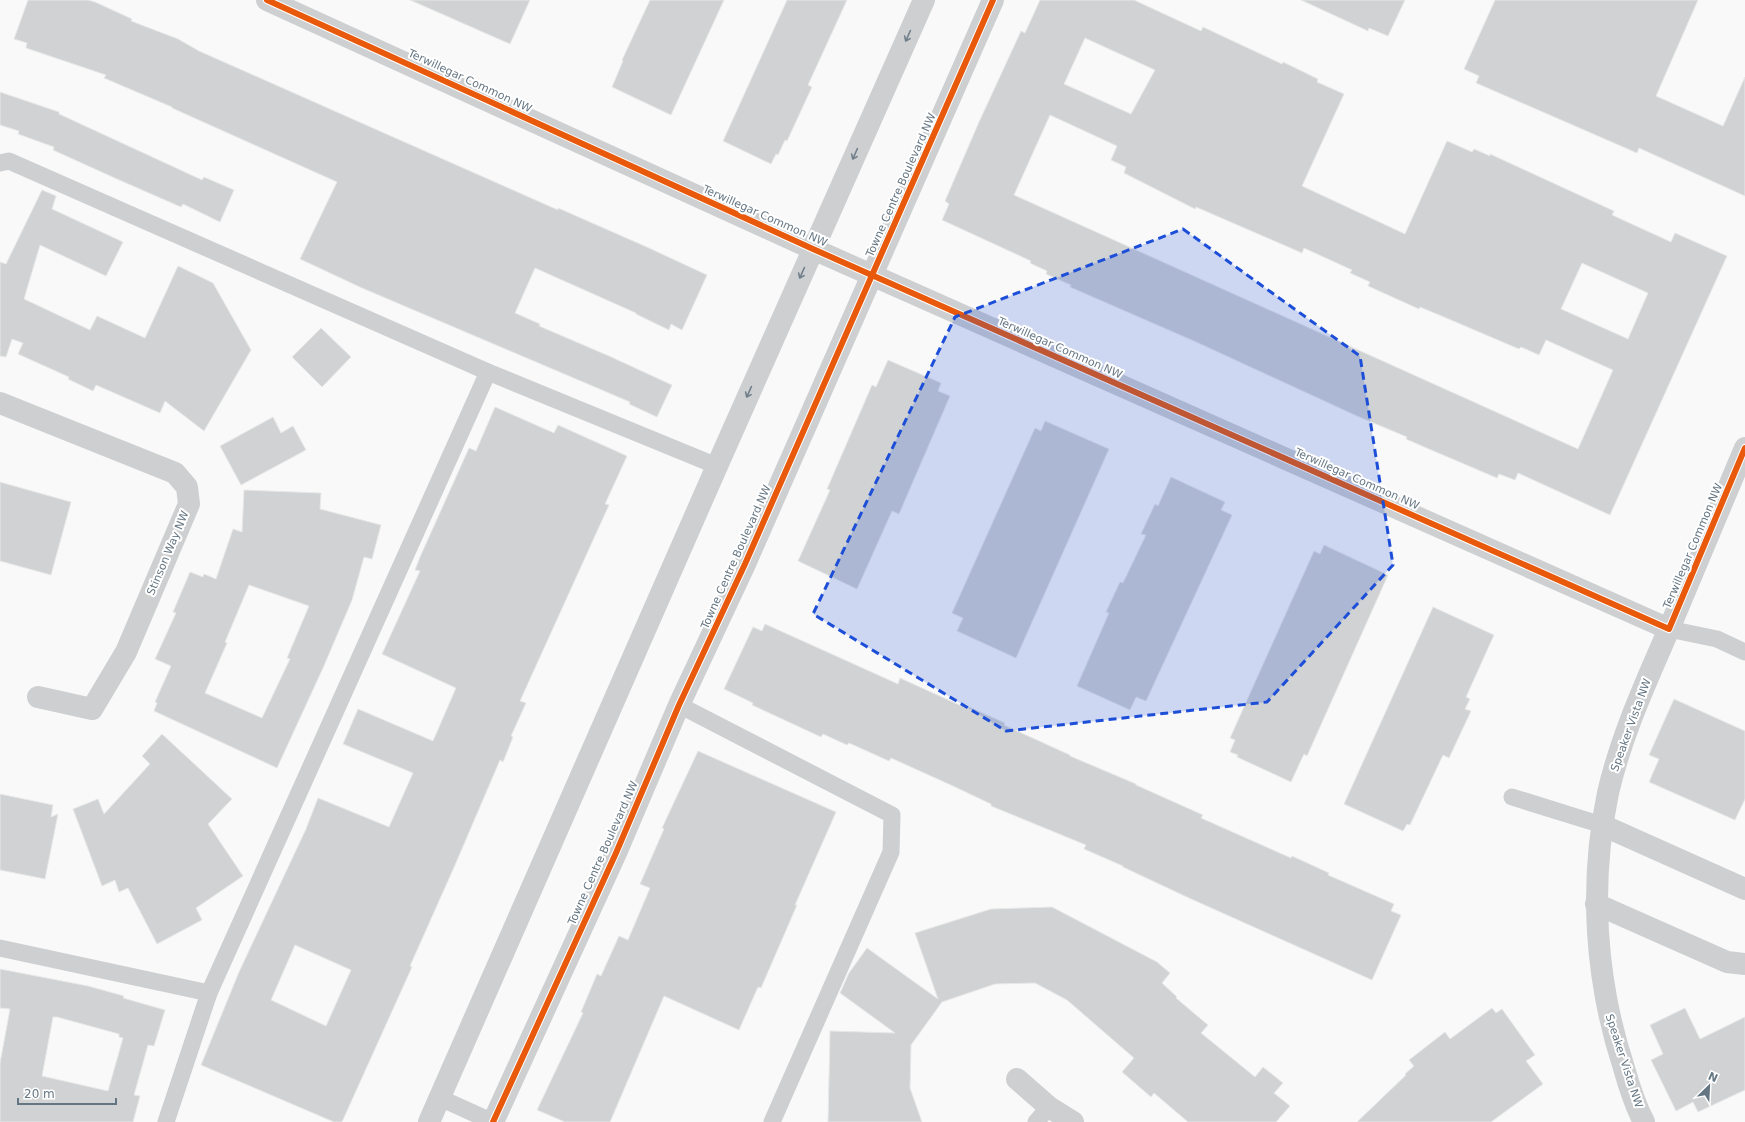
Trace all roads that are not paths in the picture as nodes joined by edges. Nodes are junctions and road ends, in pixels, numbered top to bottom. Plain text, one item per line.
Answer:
1 (267, 0) edge
2 (924, 0) edge
3 (993, 0) edge
4 (0, 164) edge
5 (813, 249) junction
6 (872, 275) junction
7 (488, 372) junction
8 (0, 403) edge
9 (1745, 448) edge
10 (717, 466) junction
11 (1669, 629) junction
12 (1745, 652) edge
13 (38, 697) dead end
14 (679, 705) junction
15 (1512, 796) dead end
16 (1602, 825) junction
17 (1745, 889) edge
18 (1596, 904) junction
19 (0, 948) edge
20 (1745, 964) edge
21 (209, 993) junction
22 (1017, 1080) dead end
23 (440, 1098) junction
24 (1042, 1115) edge
25 (166, 1122) edge
26 (429, 1122) edge
27 (493, 1122) edge
28 (772, 1122) edge
29 (1073, 1122) edge
30 (1643, 1122) edge

1 - 5 street, Terwillegar Common NW
2 -> 5 street
3 - 6 street, Towne Centre Boulevard NW
4 - 7 lane
5 - 6 street, Terwillegar Common NW
5 -> 10 street
6 - 11 street, Terwillegar Common NW
6 - 14 street, Towne Centre Boulevard NW
7 - 10 lane
7 - 21 lane
8 - 13 street, Stinson Way NW
9 - 11 street, Terwillegar Common NW
10 - 23 street
11 - 12 lane
11 - 16 street, Speaker Vista NW
14 - 27 street, Towne Centre Boulevard NW
14 - 28 lane
15 - 16 lane
16 - 17 street
16 - 18 street, Speaker Vista NW
18 - 20 street
18 - 30 street, Speaker Vista NW
19 - 21 lane
21 - 25 lane
22 - 24 street
23 - 26 street
23 - 27 lane
24 - 29 street

